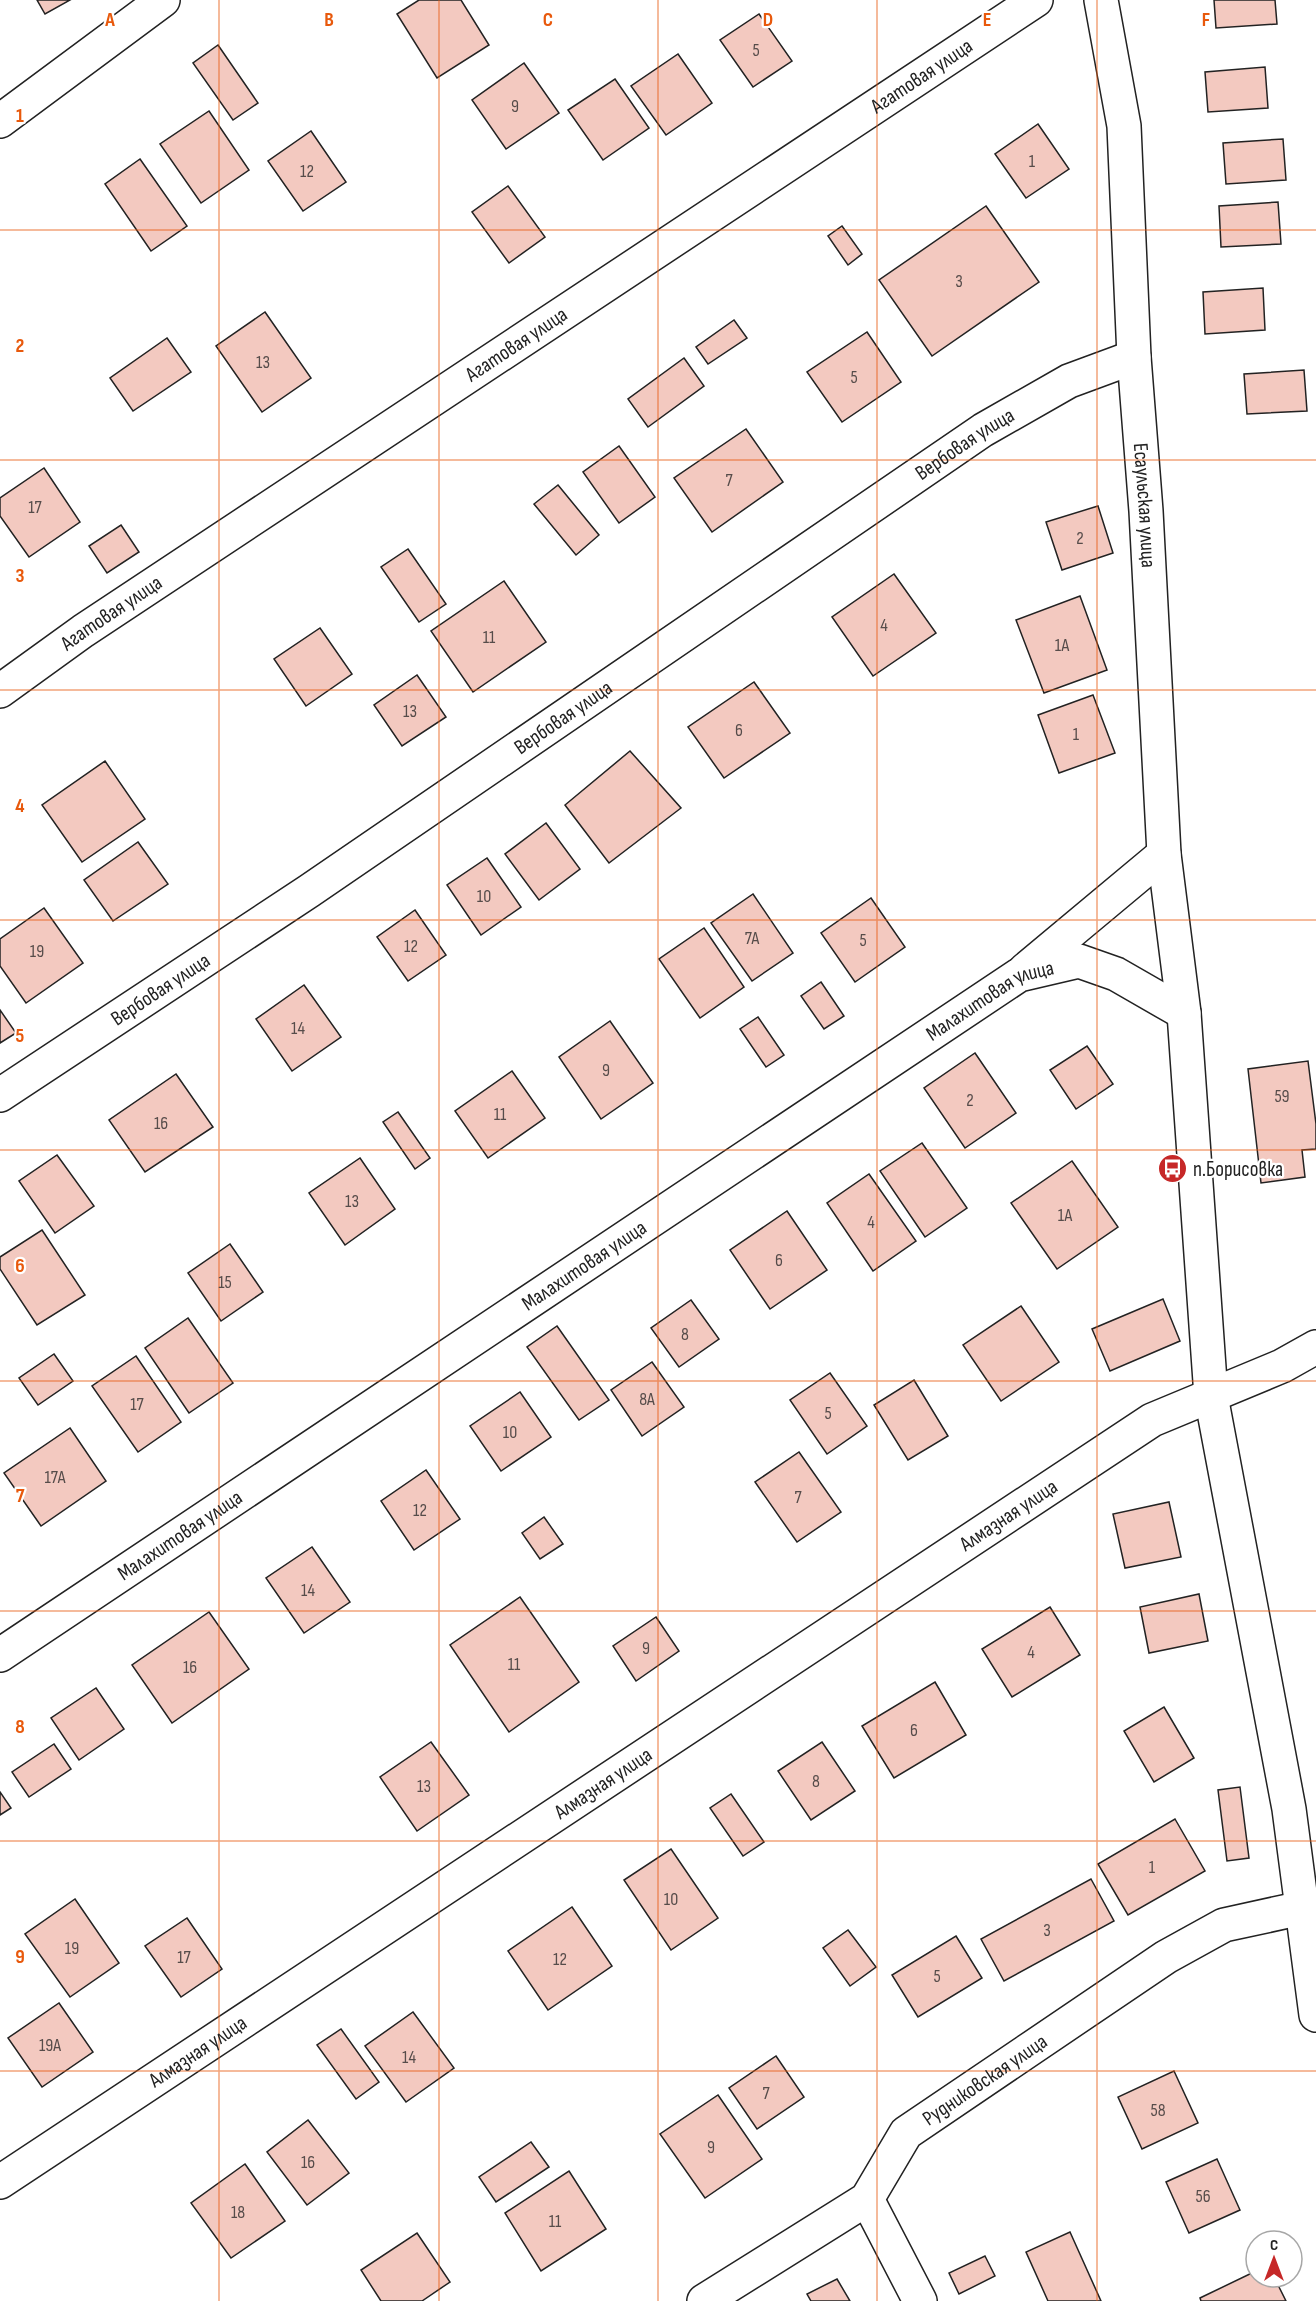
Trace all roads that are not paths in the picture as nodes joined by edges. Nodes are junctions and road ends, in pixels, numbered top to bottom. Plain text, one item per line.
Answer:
1 (163, 0) edge
2 (1036, 0) edge
3 (1101, 0) edge
4 (0, 121) edge
5 (1134, 357) junction
6 (0, 691) edge
7 (1164, 854) junction
8 (1019, 975) junction
9 (1184, 1013) junction
10 (0, 1095) edge
11 (1316, 1347) edge
12 (1211, 1396) junction
13 (0, 1655) edge
14 (1302, 1908) junction
15 (1312, 1960) edge
16 (1316, 2014) edge
17 (0, 2182) edge
18 (867, 2199) junction
19 (704, 2301) edge
20 (920, 2301) edge

1 - 4 street
2 - 6 street, Агатовая улица
3 - 5 street, Есаульская улица
5 - 7 street, Есаульская улица
5 - 10 street, Вербовая улица
7 - 8 street
7 - 9 street, Есаульская улица
8 - 9 street, Малахитовая улица
8 - 13 street, Малахитовая улица
9 - 12 street, Есаульская улица
11 - 12 street, Алмазная улица
12 - 14 street, Есаульская улица
12 - 17 street, Алмазная улица
14 - 15 street, Есаульская улица
14 - 18 street, Рудниковская улица
15 - 16 street, Есаульская улица
18 - 19 street, Рудниковская улица
18 - 20 street

